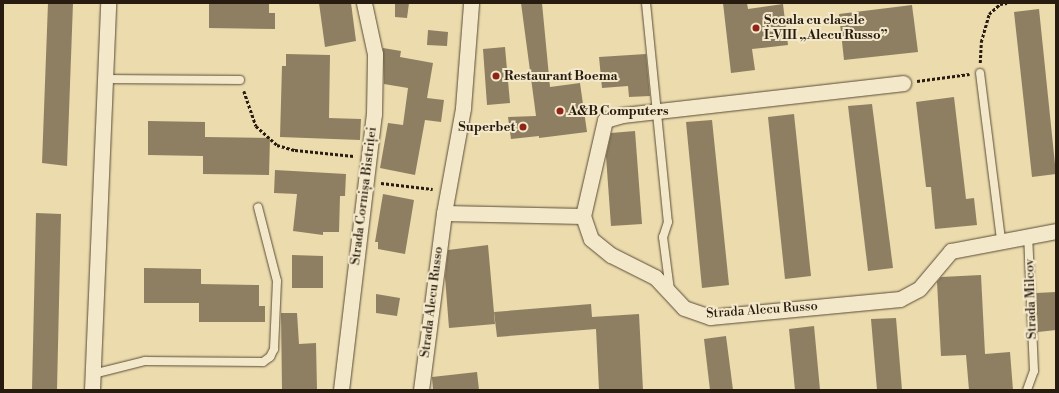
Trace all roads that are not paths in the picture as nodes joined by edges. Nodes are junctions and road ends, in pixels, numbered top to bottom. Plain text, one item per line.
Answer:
1 (108, 3) edge
2 (364, 3) edge
3 (471, 3) edge
4 (646, 3) edge
5 (980, 73) road end
6 (106, 79) junction
7 (240, 80) road end
8 (903, 83) road end
9 (656, 113) junction
10 (258, 207) dead end
11 (444, 213) junction
12 (582, 216) junction
13 (1056, 231) edge
14 (1028, 235) junction
15 (1001, 240) junction
16 (670, 295) junction
17 (93, 374) junction
18 (92, 390) edge
19 (341, 390) edge
20 (422, 390) edge
21 (1027, 390) edge

1 - 6 street
2 - 19 street, Strada Cornișa Bistriței
3 - 11 street, Strada Alecu Russo
4 - 9 lane
5 - 15 lane
6 - 7 lane
6 - 17 street
8 - 9 street
9 - 12 street
9 - 16 lane
10 - 17 lane
11 - 12 street
11 - 20 street, Strada Alecu Russo
12 - 16 street, Strada Alecu Russo
13 - 14 street
14 - 15 street, Strada Alecu Russo
14 - 21 lane, Strada Milcov
15 - 16 street, Strada Alecu Russo
17 - 18 street

